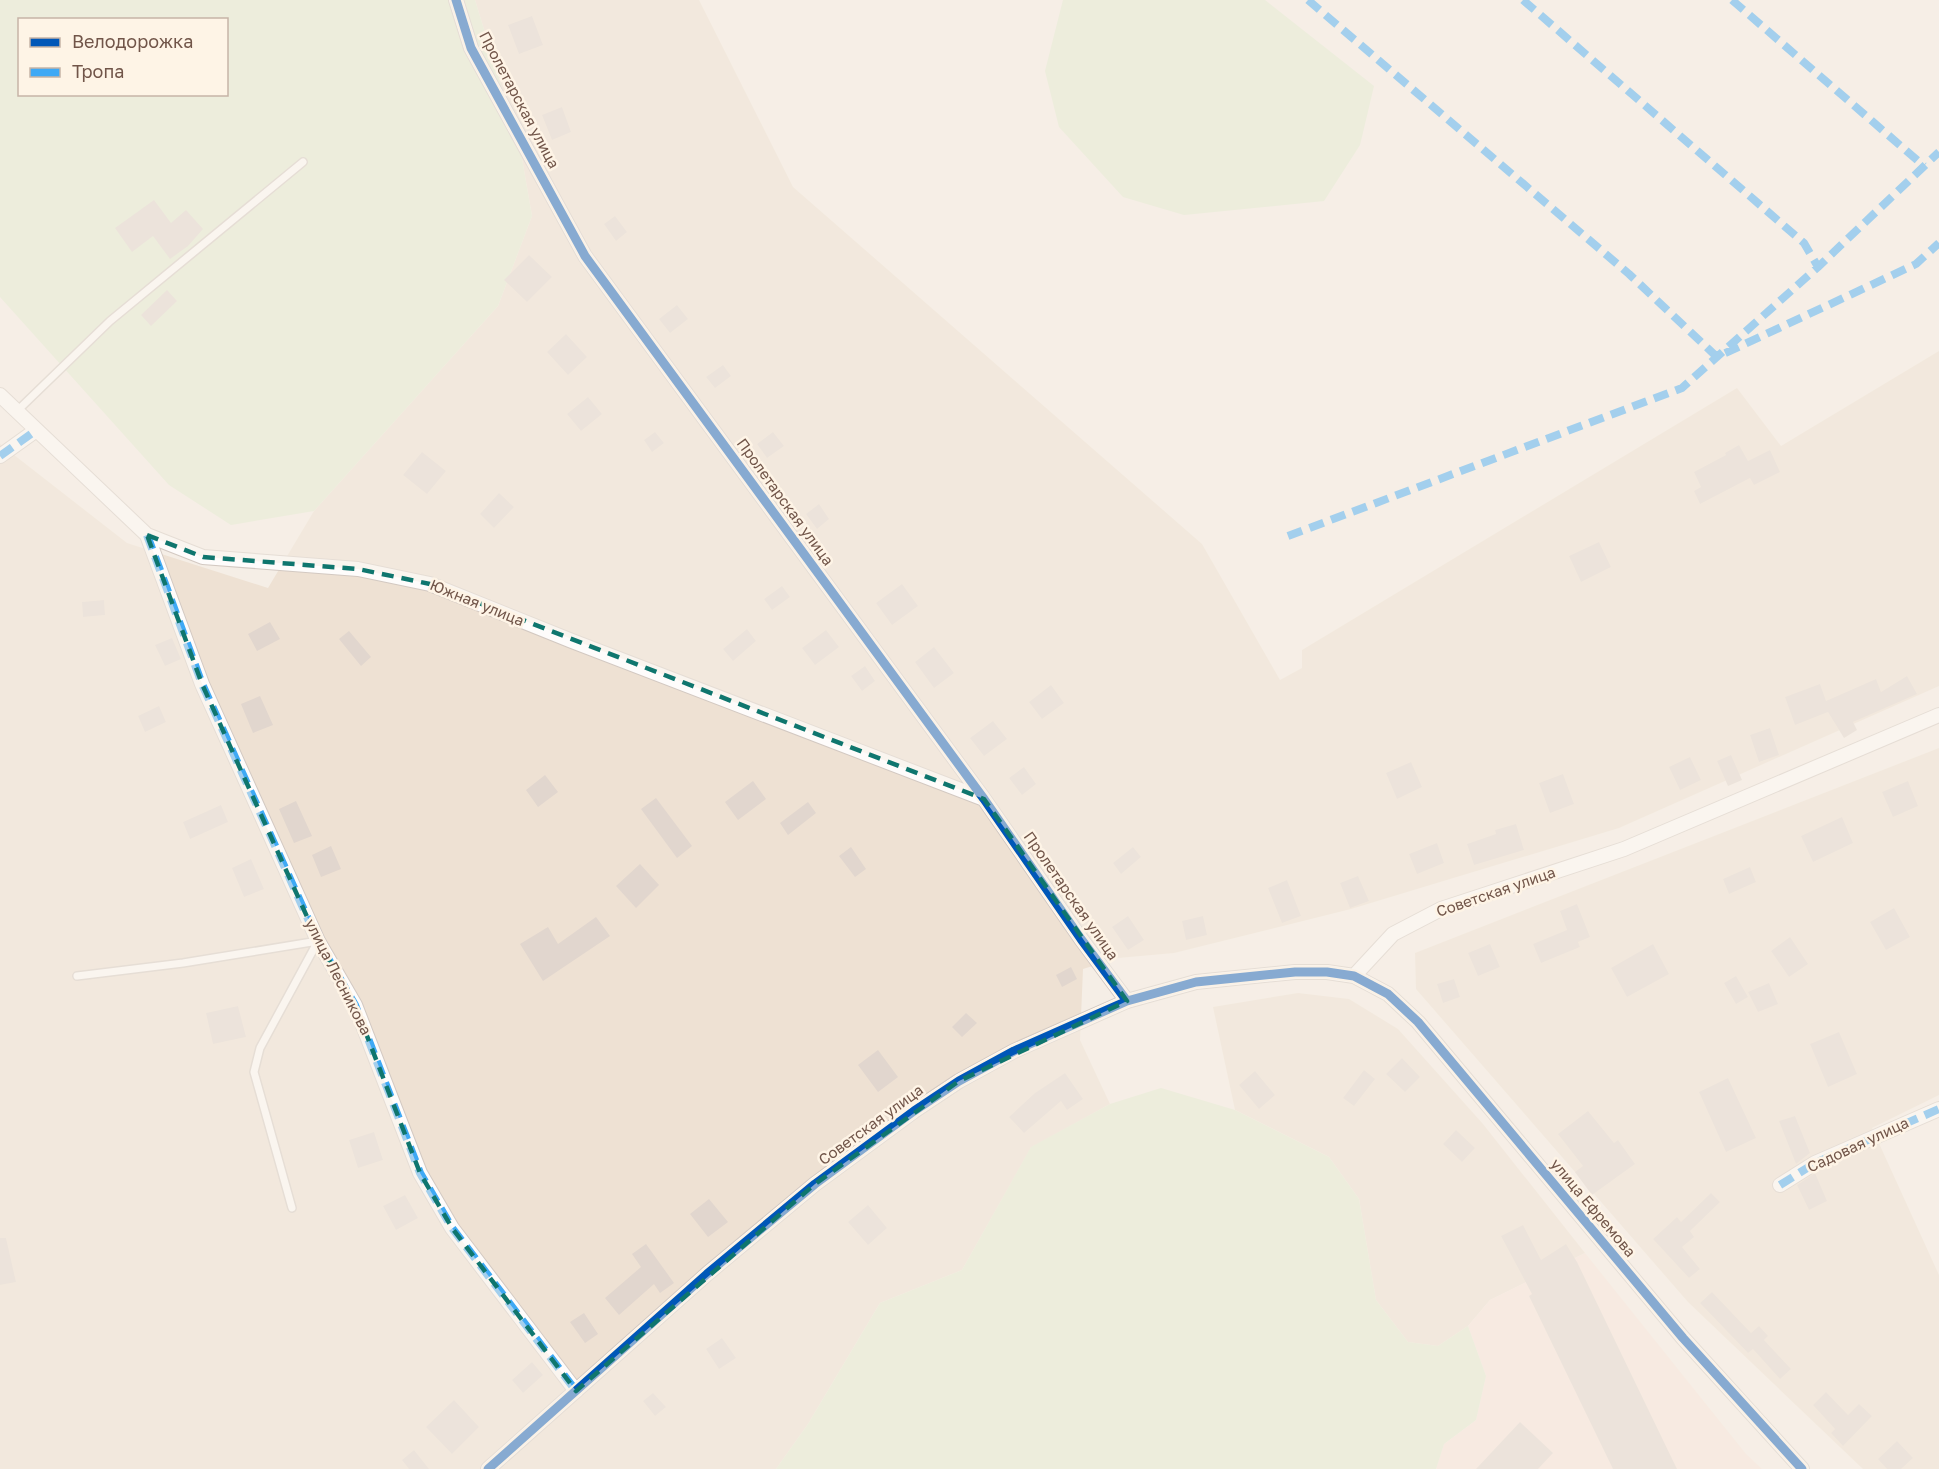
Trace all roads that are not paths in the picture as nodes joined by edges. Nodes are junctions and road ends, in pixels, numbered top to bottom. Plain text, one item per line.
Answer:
1 (456, 0) edge
2 (303, 162) dead end
3 (0, 395) edge
4 (17, 411) junction
5 (36, 431) junction
6 (0, 456) edge
7 (147, 535) junction
8 (1939, 715) edge
9 (984, 799) junction
10 (318, 941) junction
11 (77, 976) dead end
12 (1354, 976) junction
13 (1127, 1001) junction
14 (1939, 1109) edge
15 (1780, 1185) dead end
16 (292, 1208) dead end
17 (576, 1391) junction
18 (488, 1469) edge
19 (1802, 1469) edge

1 - 9 street, Пролетарская улица
2 - 4 lane
3 - 4 street, Южная улица
4 - 5 street, Южная улица
5 - 6 street
5 - 7 street, Южная улица
7 - 9 street, Южная улица
7 - 10 street, улица Лесникова
8 - 12 street, Советская улица
9 - 13 street, Пролетарская улица
10 - 11 lane
10 - 16 lane
10 - 17 street, улица Лесникова
12 - 13 street, Советская улица
12 - 19 street, улица Ефремова
13 - 17 street, Советская улица
14 - 15 street, Садовая улица
17 - 18 street, Советская улица

